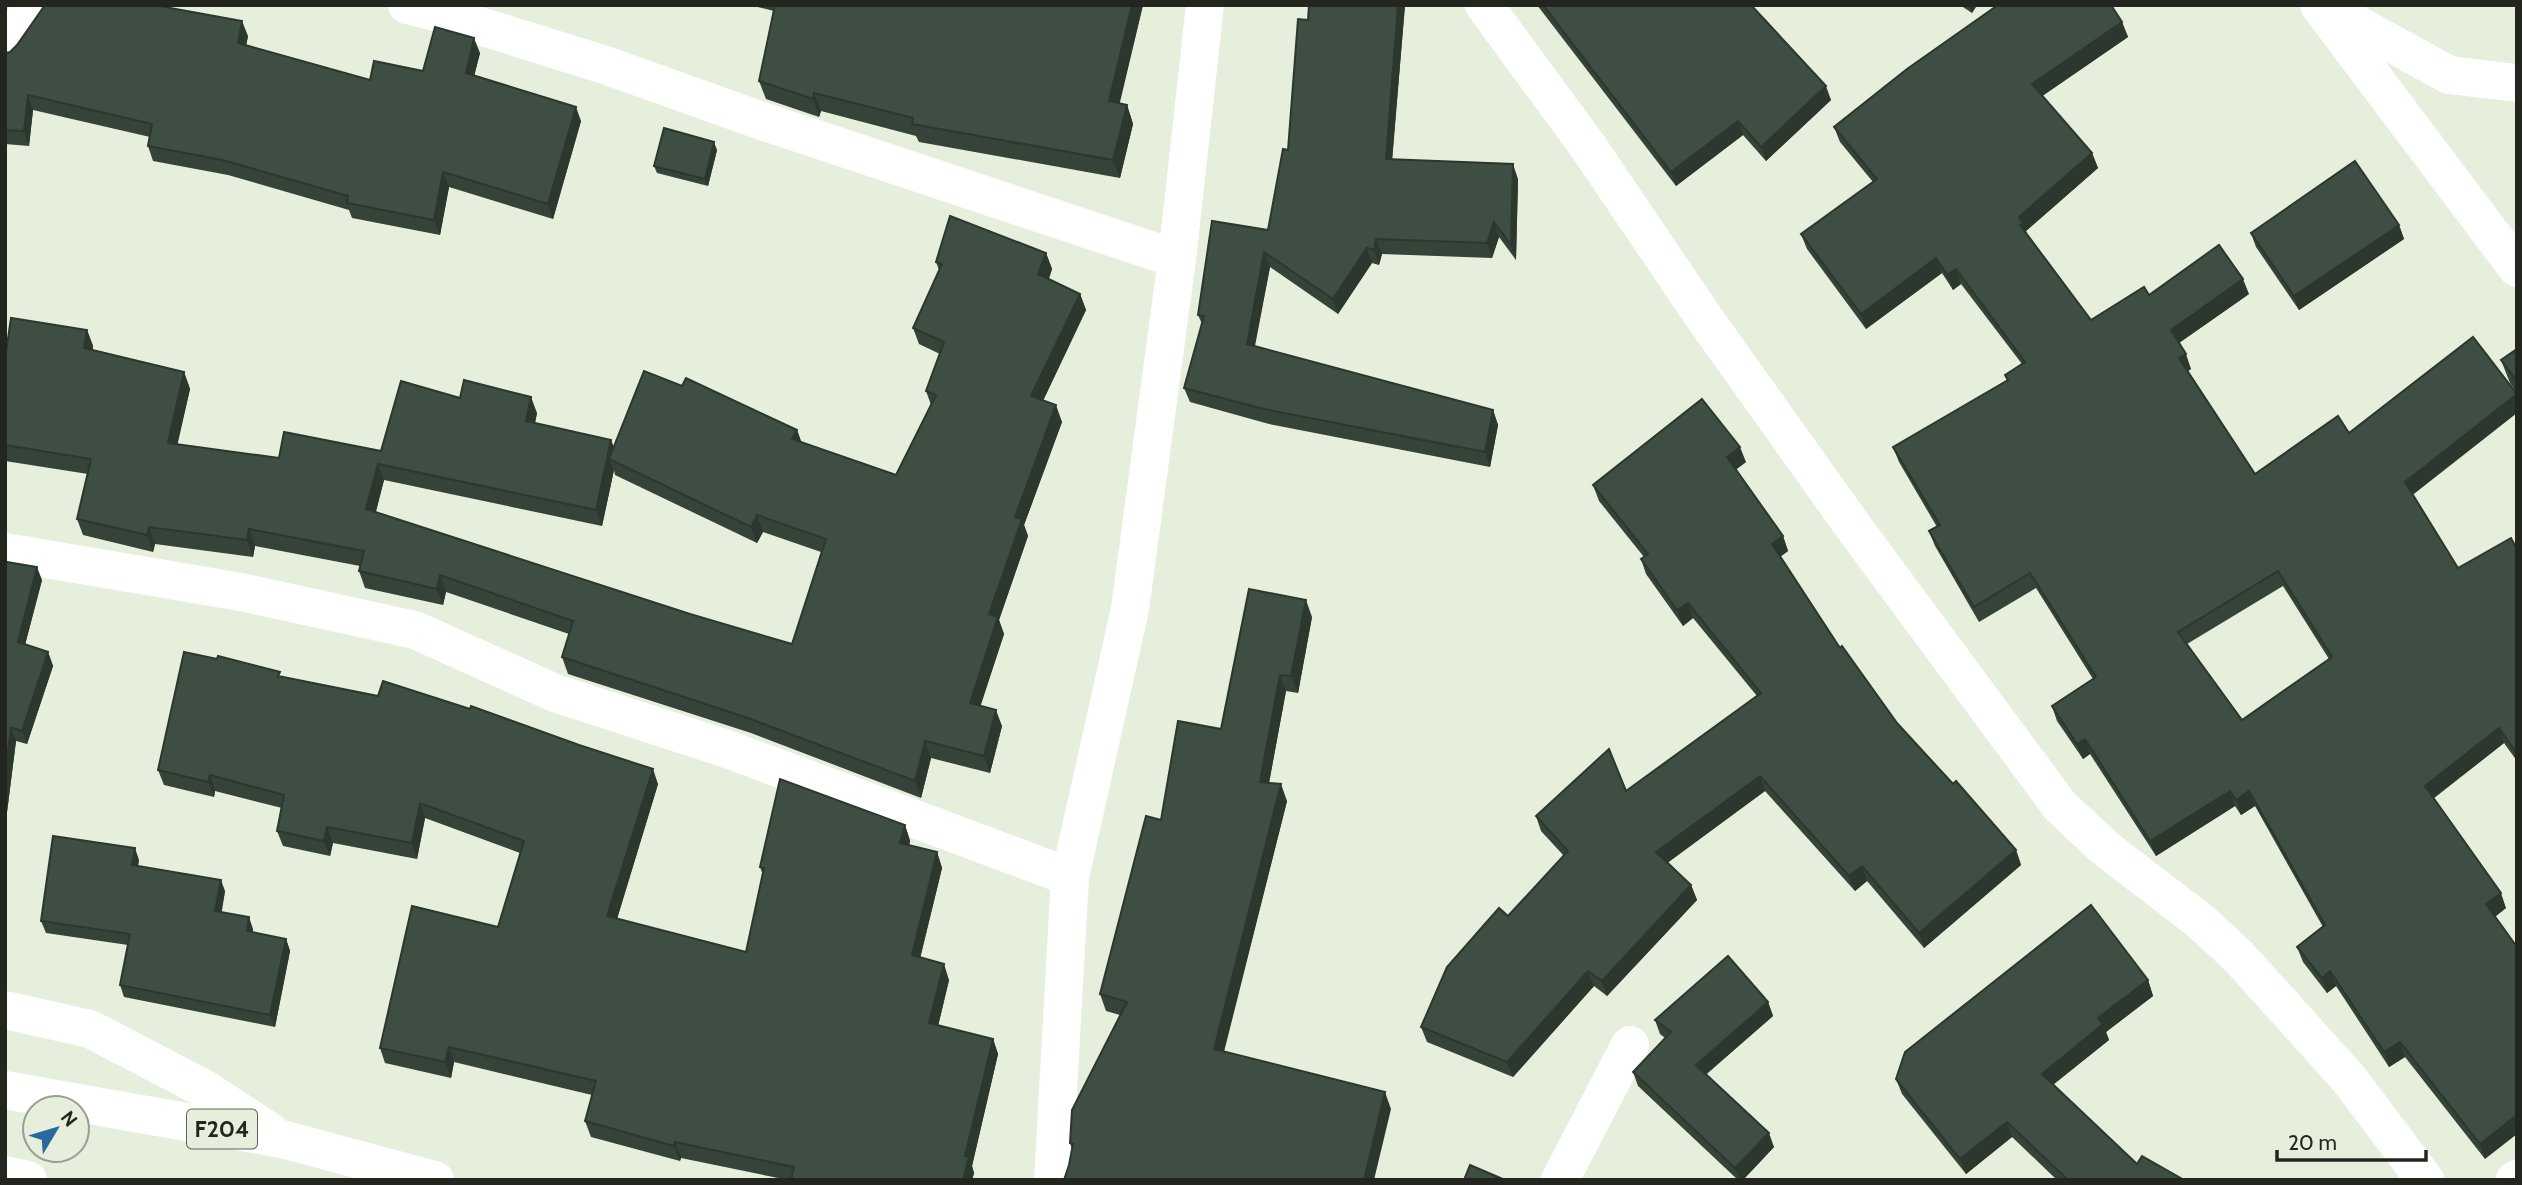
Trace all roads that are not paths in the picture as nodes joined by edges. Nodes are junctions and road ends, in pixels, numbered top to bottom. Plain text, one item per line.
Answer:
1 (34, 5) edge
2 (407, 5) edge
3 (1205, 5) edge
4 (1484, 5) edge
5 (2321, 5) edge
6 (5, 47) edge
7 (2517, 83) edge
8 (1177, 259) junction
9 (2517, 268) edge
10 (5, 552) edge
11 (1070, 877) junction
12 (5, 1010) edge
13 (1630, 1045) dead end
14 (5, 1090) edge
15 (282, 1139) junction
16 (5, 1175) edge
17 (28, 1180) edge
18 (435, 1180) edge
19 (1053, 1180) edge
20 (1560, 1180) edge
21 (2425, 1180) edge

1 - 6 street
2 - 8 street
3 - 8 street
4 - 21 street
5 - 7 street
5 - 9 street
8 - 11 street
10 - 11 street
11 - 19 street
12 - 15 street
13 - 20 street
14 - 15 street, F204
15 - 18 street, F204
16 - 17 street

